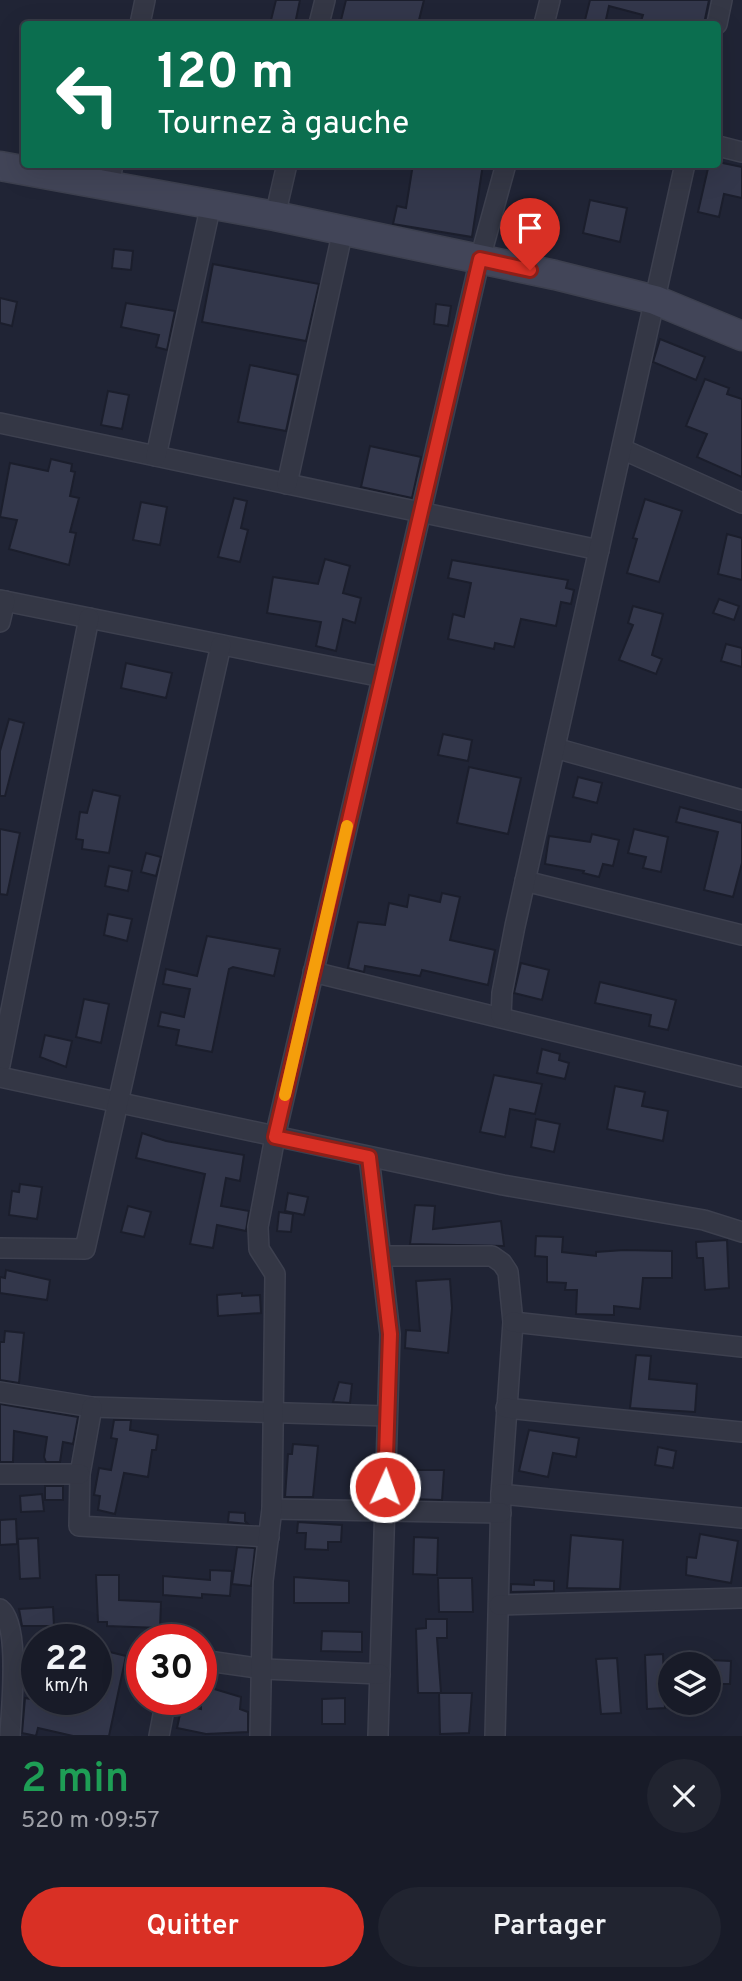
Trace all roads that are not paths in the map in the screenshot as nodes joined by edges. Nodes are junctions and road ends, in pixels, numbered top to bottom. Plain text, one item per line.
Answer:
1 (145, 0) edge
2 (324, 0) edge
3 (550, 0) edge
4 (722, 0) edge
5 (141, 21) edge
6 (320, 21) edge
7 (545, 21) edge
8 (718, 21) edge
9 (721, 147) edge
10 (742, 152) edge
11 (0, 166) edge
12 (21, 168) edge
13 (25, 168) edge
14 (286, 168) edge
15 (505, 168) edge
16 (684, 168) edge
17 (111, 175) edge
18 (211, 204) junction
19 (275, 216) junction
20 (343, 230) junction
21 (480, 259) junction
22 (655, 300) junction
23 (742, 336) edge
24 (0, 423) edge
25 (622, 449) junction
26 (156, 456) junction
27 (287, 484) junction
28 (742, 503) edge
29 (421, 512) junction
30 (599, 550) junction
31 (2, 600) edge
32 (89, 618) junction
33 (0, 622) edge
34 (221, 645) junction
35 (382, 677) junction
36 (555, 748) junction
37 (742, 800) edge
38 (525, 881) junction
39 (742, 935) edge
40 (313, 972) junction
41 (501, 1016) junction
42 (0, 1065) edge
43 (0, 1076) edge
44 (742, 1077) edge
45 (116, 1104) junction
46 (275, 1137) junction
47 (369, 1157) junction
48 (742, 1232) edge
49 (0, 1248) edge
50 (381, 1256) junction
51 (513, 1322) junction
52 (742, 1347) edge
53 (0, 1392) edge
54 (92, 1407) junction
55 (506, 1409) junction
56 (272, 1412) junction
57 (387, 1416) junction
58 (742, 1432) edge
59 (0, 1474) edge
60 (80, 1474) junction
61 (501, 1503) junction
62 (272, 1509) junction
63 (385, 1511) junction
64 (742, 1518) edge
65 (269, 1537) junction
66 (742, 1598) edge
67 (499, 1605) junction
68 (0, 1609) edge
69 (217, 1662) edge
70 (264, 1669) junction
71 (380, 1674) junction
72 (163, 1715) edge
73 (10, 1736) edge
74 (159, 1736) edge
75 (260, 1736) edge
76 (378, 1736) edge
77 (495, 1736) edge

1 - 5 street
2 - 6 street
3 - 7 street
4 - 8 street
9 - 10 street
11 - 12 street
13 - 17 street
14 - 19 street
15 - 21 street
16 - 22 street
17 - 18 street
18 - 19 street
18 - 26 street
19 - 20 street
20 - 21 street
20 - 27 street
21 - 22 street
21 - 29 street
22 - 23 street
22 - 25 street
24 - 26 street
25 - 28 street
25 - 30 street
26 - 27 street
27 - 29 street
29 - 30 street
29 - 35 street
30 - 36 street
31 - 32 street
31 - 33 street
32 - 34 street
32 - 42 street
34 - 35 street
34 - 45 street
35 - 40 street
36 - 37 street
36 - 38 street
38 - 39 street
38 - 41 street
40 - 41 street
40 - 46 street
41 - 44 street
43 - 45 street
45 - 46 street
45 - 49 street
46 - 47 street
46 - 56 street
47 - 48 street
47 - 50 street
50 - 51 street
50 - 57 street
51 - 52 street
51 - 55 street
53 - 54 street
54 - 56 street
54 - 60 street
55 - 58 street
55 - 61 street
56 - 57 street
56 - 62 street
57 - 63 street
59 - 60 street
60 - 65 street
61 - 63 street
61 - 64 street
61 - 67 street
62 - 63 street
62 - 65 street
63 - 71 street
65 - 70 street
66 - 67 street
67 - 77 street
68 - 73 street
69 - 70 street
70 - 71 street
70 - 75 street
71 - 76 street
72 - 74 street

